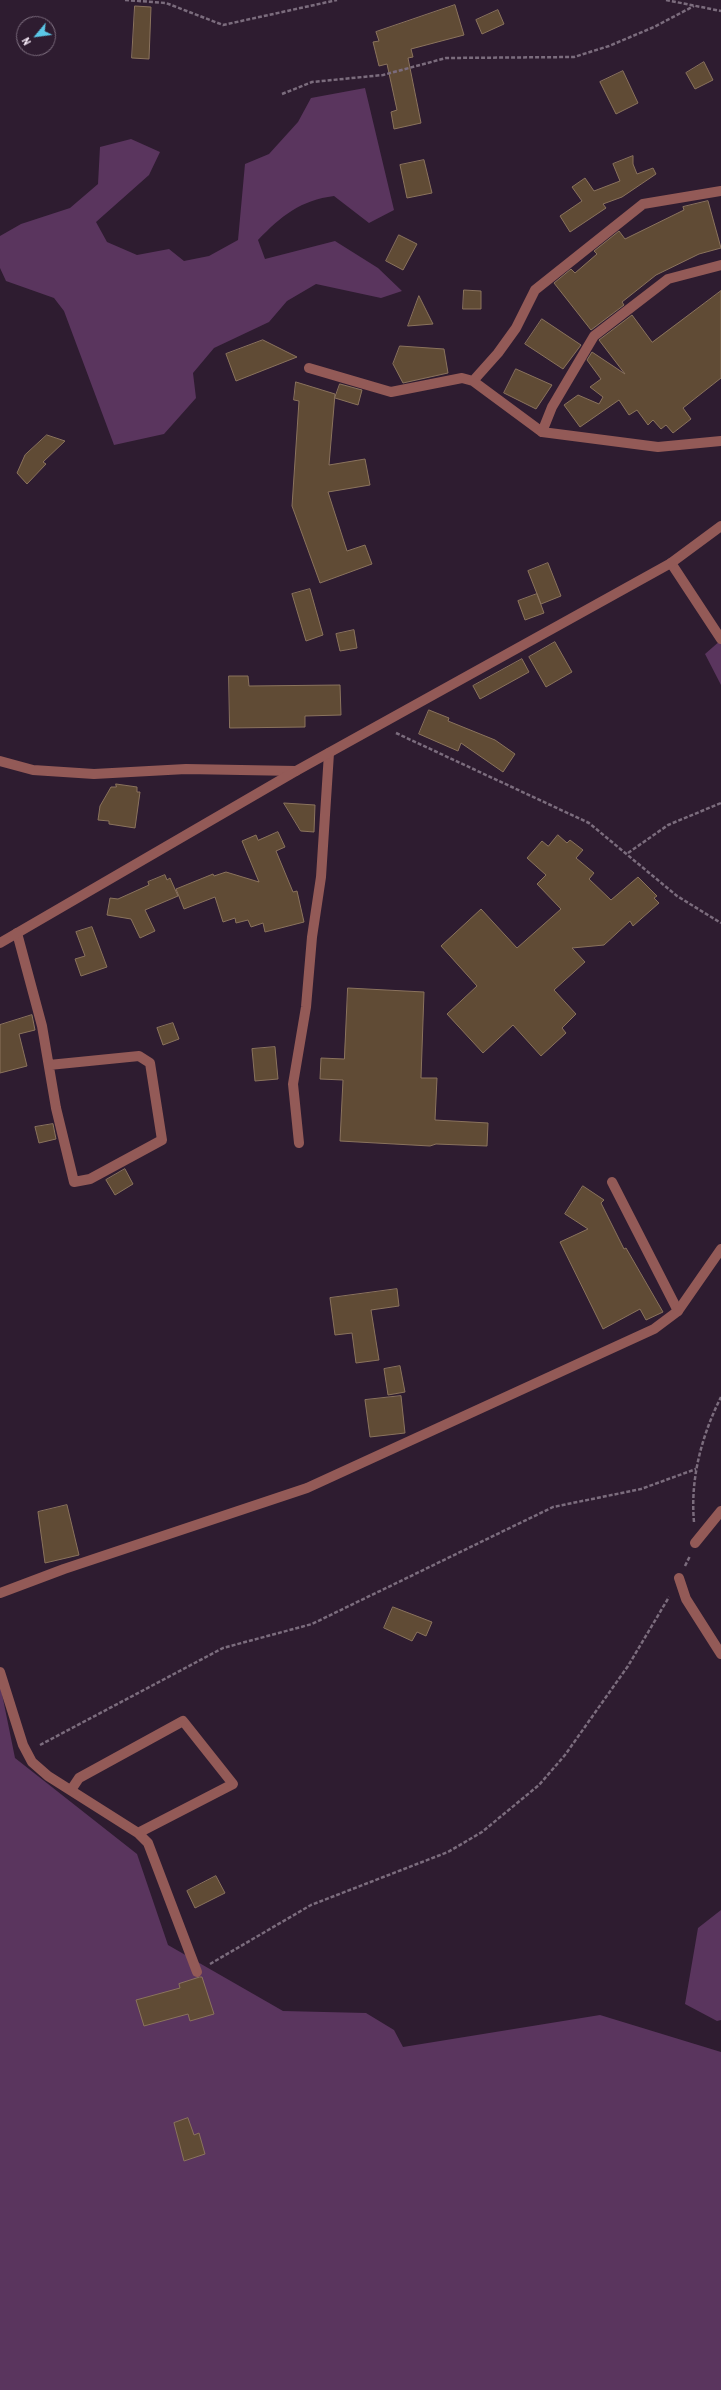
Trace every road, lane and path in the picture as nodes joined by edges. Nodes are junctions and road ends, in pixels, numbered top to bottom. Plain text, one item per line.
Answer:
1 (125, 0) edge
2 (337, 0) edge
3 (666, 0) edge
4 (694, 6) junction
5 (721, 11) edge
6 (282, 94) dead end
7 (721, 191) edge
8 (721, 266) edge
9 (308, 368) dead end
10 (473, 381) junction
11 (542, 432) junction
12 (721, 441) edge
13 (721, 526) edge
14 (671, 563) junction
15 (721, 639) edge
16 (378, 725) junction
17 (329, 753) junction
18 (0, 761) edge
19 (296, 771) junction
20 (721, 803) edge
21 (628, 853) junction
22 (721, 923) edge
23 (17, 933) junction
24 (0, 943) edge
25 (49, 1064) junction
26 (299, 1143) dead end
27 (612, 1182) dead end
28 (721, 1249) edge
29 (678, 1311) junction
30 (721, 1396) edge
31 (696, 1469) junction
32 (721, 1511) edge
33 (695, 1543) junction
34 (679, 1578) junction
35 (0, 1593) edge
36 (721, 1654) edge
37 (0, 1672) edge
38 (27, 1751) junction
39 (71, 1790) junction
40 (138, 1833) junction
41 (197, 1972) joint

1 - 2 path
3 - 4 path
4 - 5 path
4 - 6 path
7 - 10 street
8 - 11 street
9 - 10 street
10 - 11 street
11 - 12 street
13 - 14 street
14 - 15 street
14 - 16 street
16 - 17 street
16 - 21 path
17 - 19 street
17 - 26 street
18 - 19 street
19 - 23 street
20 - 21 path
21 - 22 path
23 - 24 street
23 - 25 street
25 - 25 street
27 - 29 street
28 - 29 street
29 - 35 street
30 - 31 path
31 - 33 path
31 - 38 path
32 - 33 street
33 - 34 path
34 - 36 street
34 - 41 path
37 - 38 street
38 - 39 street
39 - 40 street
39 - 40 street
40 - 41 street

